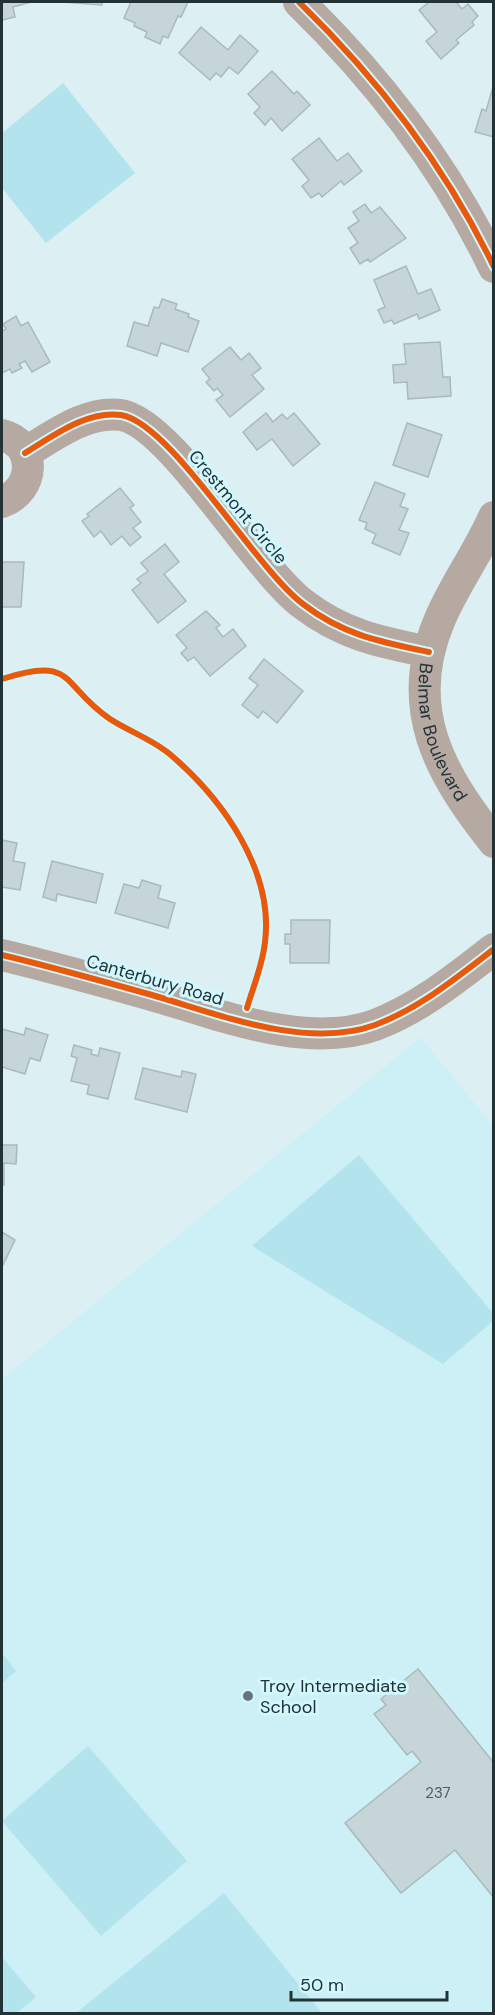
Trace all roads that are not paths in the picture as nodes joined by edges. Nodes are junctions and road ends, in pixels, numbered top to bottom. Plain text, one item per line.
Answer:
1 (299, 2) edge
2 (485, 229) edge
3 (494, 267) edge
4 (13, 444) edge
5 (2, 502) edge
6 (494, 518) edge
7 (429, 652) junction
8 (494, 842) edge
9 (494, 949) edge
10 (2, 955) edge

1 - 2 street
2 - 3 street
4 - 5 street, Crestmont Circle
4 - 7 street, Crestmont Circle
6 - 7 street, Belmar Boulevard
7 - 8 street, Belmar Boulevard
9 - 10 street, Canterbury Road

